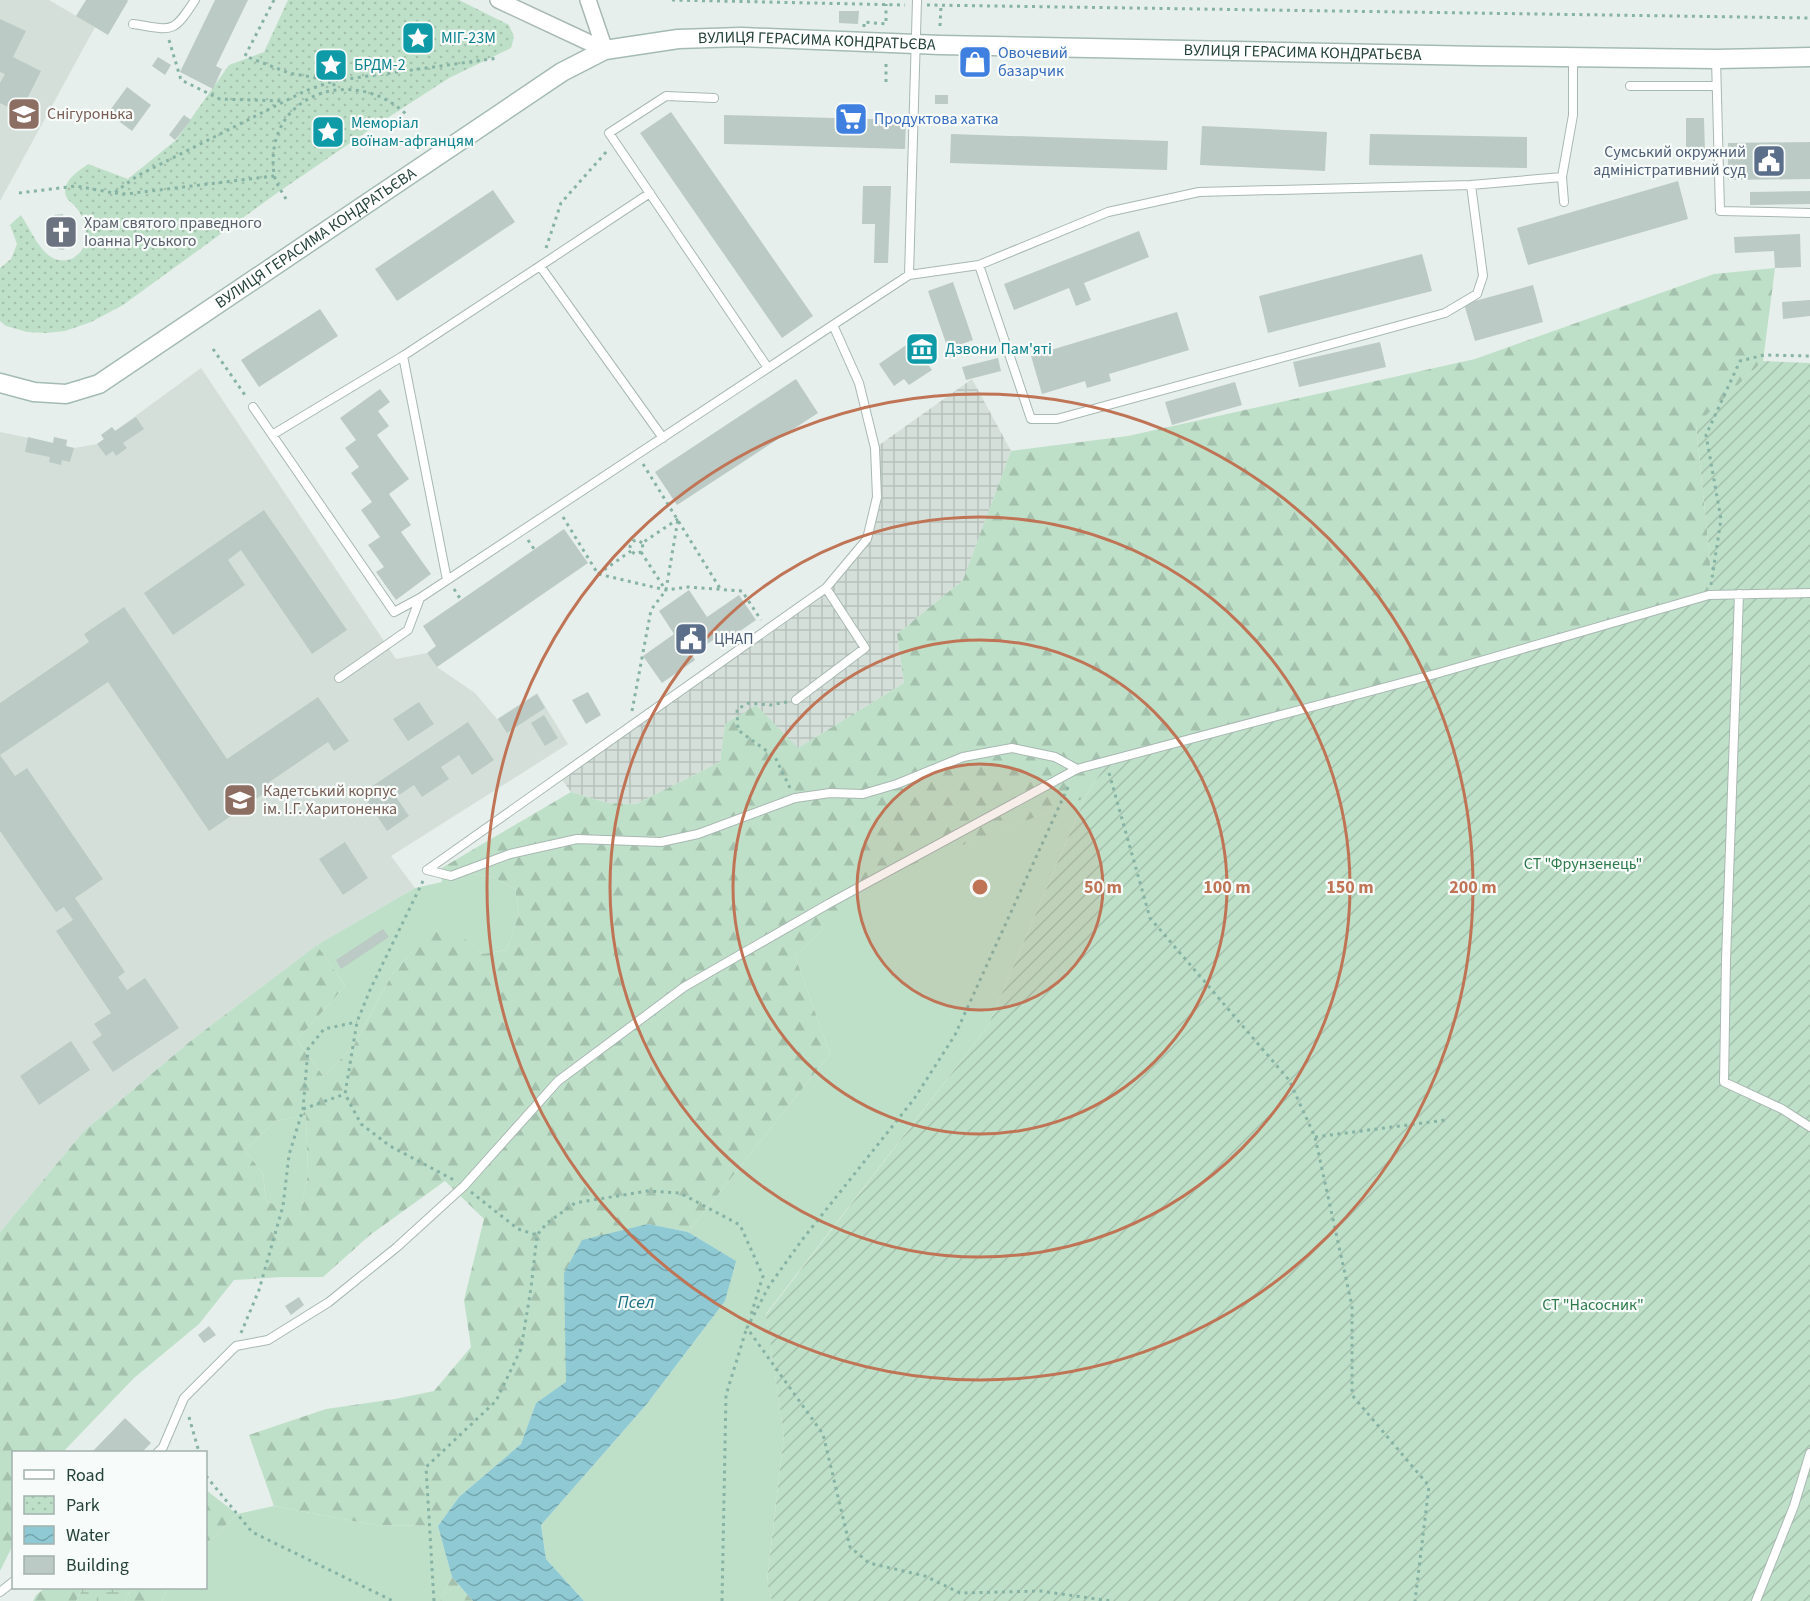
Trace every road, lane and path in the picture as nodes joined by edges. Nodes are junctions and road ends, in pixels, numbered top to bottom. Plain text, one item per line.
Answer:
1 (195, 0) edge
2 (274, 0) edge
3 (498, 0) edge
4 (588, 0) edge
5 (672, 0) edge
6 (916, 3) edge
7 (886, 4) junction
8 (941, 6) junction
9 (1810, 18) edge
10 (134, 24) dead end
11 (940, 26) dead end
12 (166, 29) junction
13 (863, 42) junction
14 (915, 45) junction
15 (605, 50) junction
16 (1573, 57) junction
17 (1810, 57) edge
18 (498, 58) dead end
19 (1716, 59) junction
20 (886, 62) dead end
21 (333, 81) junction
22 (886, 82) dead end
23 (1630, 86) dead end
24 (1716, 86) junction
25 (335, 89) junction
26 (714, 98) dead end
27 (285, 101) junction
28 (406, 114) dead end
29 (615, 141) junction
30 (274, 176) junction
31 (1562, 177) junction
32 (1471, 184) junction
33 (19, 193) dead end
34 (114, 193) junction
35 (650, 193) junction
36 (286, 200) dead end
37 (1564, 202) dead end
38 (1810, 213) edge
39 (540, 266) junction
40 (979, 266) junction
41 (909, 275) junction
42 (833, 325) junction
43 (213, 349) dead end
44 (403, 356) junction
45 (1810, 356) edge
46 (768, 368) junction
47 (0, 383) edge
48 (253, 407) joint
49 (272, 435) junction
50 (663, 438) junction
51 (637, 455) junction
52 (557, 508) junction
53 (678, 519) junction
54 (642, 543) junction
55 (631, 551) junction
56 (640, 552) junction
57 (598, 574) junction
58 (447, 580) junction
59 (826, 588) junction
60 (666, 590) junction
61 (721, 590) junction
62 (1810, 593) edge
63 (1739, 594) junction
64 (1709, 595) junction
65 (420, 598) junction
66 (768, 630) junction
67 (339, 678) dead end
68 (796, 700) joint
69 (629, 728) junction
70 (1106, 760) junction
71 (1077, 769) junction
72 (795, 798) junction
73 (418, 891) dead end
74 (357, 1022) junction
75 (345, 1095) junction
76 (303, 1109) junction
77 (1446, 1120) dead end
78 (1810, 1126) edge
79 (1315, 1137) junction
80 (464, 1186) junction
81 (537, 1235) junction
82 (747, 1328) junction
83 (236, 1346) junction
84 (184, 1398) junction
85 (159, 1451) edge
86 (199, 1451) edge
87 (1810, 1453) edge
88 (207, 1477) edge
89 (12, 1583) edge
90 (0, 1592) edge
91 (393, 1601) edge
92 (434, 1601) edge
93 (722, 1601) edge
94 (1111, 1601) edge
95 (1415, 1601) edge
96 (1756, 1601) edge

1 - 12 lane
2 - 21 path
3 - 15 street
4 - 15 street
5 - 7 path
6 - 7 path
6 - 8 path
6 - 14 lane
7 - 13 path
8 - 9 path
8 - 11 path
10 - 12 lane
12 - 27 path
13 - 14 main road, ВУЛИЦЯ ГЕРАСИМА КОНДРАТЬЄВА
13 - 15 main road, ВУЛИЦЯ ГЕРАСИМА КОНДРАТЬЄВА
14 - 16 main road, ВУЛИЦЯ ГЕРАСИМА КОНДРАТЬЄВА
14 - 41 lane
15 - 47 main road, ВУЛИЦЯ ГЕРАСИМА КОНДРАТЬЄВА
16 - 19 main road, ВУЛИЦЯ ГЕРАСИМА КОНДРАТЬЄВА
16 - 31 lane
17 - 19 main road, ВУЛИЦЯ ГЕРАСИМА КОНДРАТЬЄВА
18 - 21 path
19 - 24 lane
20 - 22 path
21 - 25 path
21 - 27 path
23 - 24 lane
24 - 38 lane
25 - 28 path
25 - 30 path
26 - 29 lane
27 - 34 path
29 - 35 lane
29 - 39 path
30 - 34 path
30 - 36 path
31 - 32 lane
31 - 37 lane
32 - 40 lane
32 - 40 lane
33 - 34 path
35 - 39 lane
35 - 46 lane
39 - 44 lane
39 - 50 lane
40 - 41 lane
41 - 42 lane
42 - 46 lane
42 - 59 lane
43 - 48 path
44 - 49 lane
44 - 58 lane
45 - 64 path
46 - 50 lane
48 - 49 lane
49 - 65 lane
50 - 51 lane
51 - 52 lane
51 - 53 path
52 - 57 path
52 - 58 lane
53 - 54 path
53 - 60 path
53 - 61 path
54 - 55 path
54 - 56 path
55 - 56 path
55 - 57 path
56 - 60 path
57 - 60 path
58 - 65 lane
59 - 66 lane
59 - 68 lane
60 - 61 path
60 - 69 path
61 - 66 path
62 - 63 lane
63 - 64 lane
63 - 78 lane
64 - 70 lane
65 - 67 lane
66 - 69 lane
68 - 72 path
69 - 72 lane
70 - 71 lane
70 - 79 path
71 - 72 lane
71 - 80 lane
71 - 82 path
73 - 74 path
74 - 75 path
74 - 76 path
75 - 76 path
75 - 80 path
76 - 83 path
77 - 79 path
79 - 95 path
80 - 81 path
80 - 83 lane
81 - 82 path
81 - 92 path
82 - 93 path
82 - 94 path
83 - 84 lane
84 - 85 lane
84 - 86 path
87 - 96 lane
88 - 91 path
89 - 90 lane

